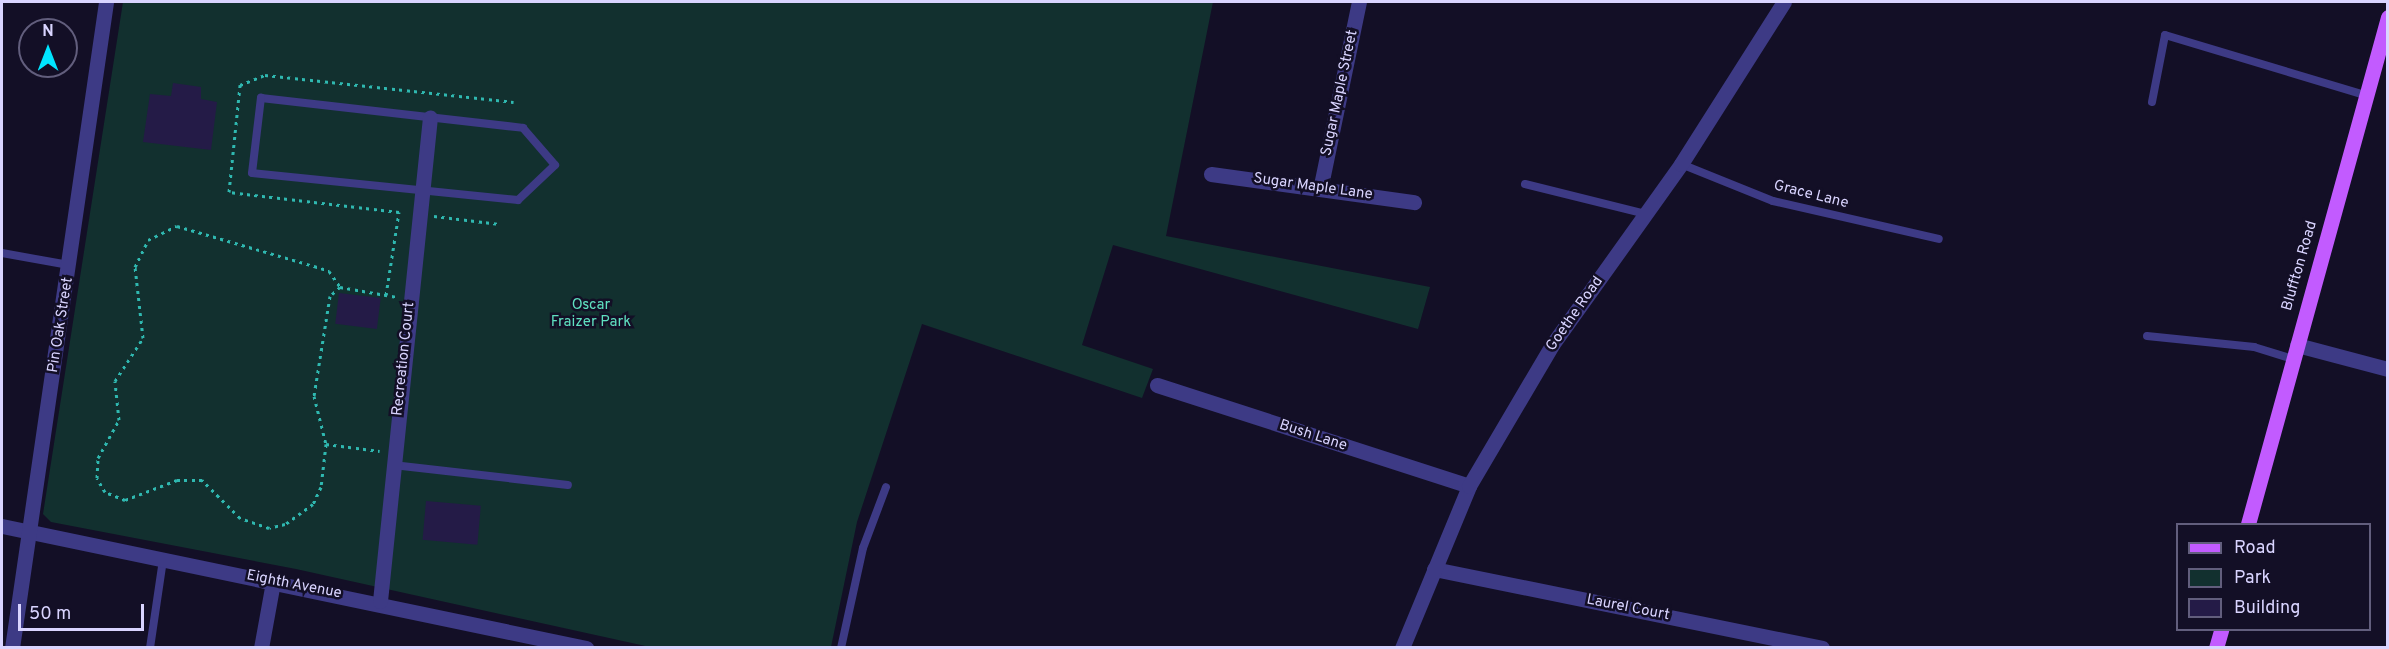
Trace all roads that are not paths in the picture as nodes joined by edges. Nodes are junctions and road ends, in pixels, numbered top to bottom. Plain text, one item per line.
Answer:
1 (106, 2) edge
2 (1359, 2) edge
3 (1784, 2) edge
4 (2388, 16) edge
5 (2365, 95) junction
6 (2152, 102) dead end
7 (430, 118) junction
8 (1680, 164) junction
9 (1211, 174) dead end
10 (1525, 184) dead end
11 (1321, 185) junction
12 (421, 191) junction
13 (1414, 202) dead end
14 (1646, 214) junction
15 (1939, 239) dead end
16 (2, 253) edge
17 (70, 265) junction
18 (2147, 336) dead end
19 (2295, 352) junction
20 (2388, 369) edge
21 (1157, 385) dead end
22 (393, 459) junction
23 (568, 485) dead end
24 (1469, 486) junction
25 (886, 487) dead end
26 (2249, 523) edge
27 (2, 526) edge
28 (28, 531) junction
29 (163, 560) junction
30 (1434, 569) junction
31 (273, 582) junction
32 (380, 601) junction
33 (2221, 631) edge
34 (12, 648) edge
35 (150, 648) edge
36 (261, 648) edge
37 (586, 648) edge
38 (841, 648) edge
39 (1402, 648) edge
40 (1822, 648) edge
41 (2217, 648) edge

1 - 17 street, Pin Oak Street
2 - 11 street, Sugar Maple Street
3 - 8 street, Goethe Road
4 - 5 main road, Bluffton Road
5 - 6 lane
5 - 19 main road, Bluffton Road
7 - 12 street, Recreation Court
7 - 12 lane
7 - 12 lane
8 - 14 street, Goethe Road
8 - 15 lane, Grace Lane
9 - 11 street, Sugar Maple Lane
10 - 14 lane
11 - 13 street, Sugar Maple Lane
12 - 22 street, Recreation Court
14 - 24 street, Goethe Road
16 - 17 lane
17 - 28 street, Pin Oak Street
18 - 19 lane
19 - 20 street
19 - 26 main road, Bluffton Road
21 - 24 street, Bush Lane
22 - 23 lane
22 - 32 street, Recreation Court
24 - 30 street, Goethe Road
25 - 38 lane
27 - 28 street, Eighth Avenue
28 - 29 street, Eighth Avenue
28 - 34 street, Pin Oak Street
29 - 31 street, Eighth Avenue
29 - 35 lane
30 - 39 street, Goethe Road
30 - 40 street, Laurel Court
31 - 32 street, Eighth Avenue
31 - 36 street
32 - 37 street, Eighth Avenue
33 - 41 main road

